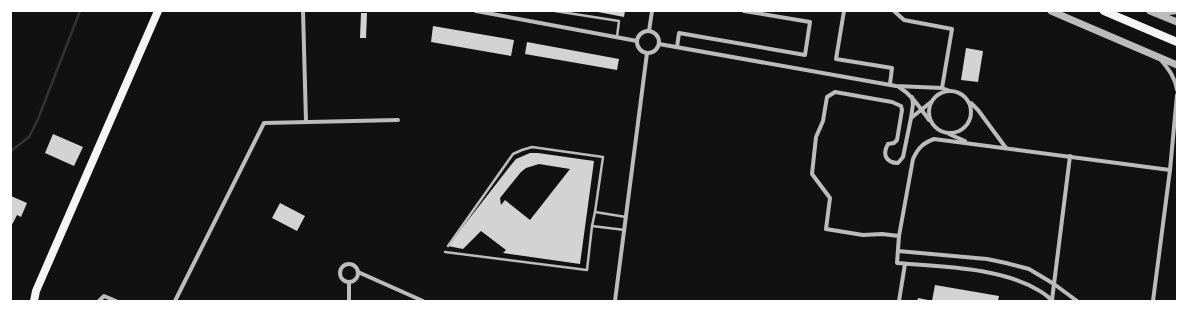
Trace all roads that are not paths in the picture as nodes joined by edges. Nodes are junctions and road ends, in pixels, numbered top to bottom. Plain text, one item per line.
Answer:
1 (158, 11) edge
2 (303, 11) edge
3 (476, 11) edge
4 (504, 11) edge
5 (555, 11) edge
6 (652, 11) edge
7 (744, 11) edge
8 (844, 11) edge
9 (894, 11) edge
10 (1051, 11) edge
11 (1104, 11) edge
12 (1150, 11) edge
13 (1177, 12) edge
14 (1158, 14) junction
15 (503, 16) junction
16 (1177, 22) edge
17 (649, 31) junction
18 (617, 37) junction
19 (637, 40) junction
20 (1177, 42) edge
21 (659, 44) junction
22 (676, 47) junction
23 (647, 53) junction
24 (1158, 57) junction
25 (1177, 65) edge
26 (890, 84) junction
27 (896, 86) junction
28 (942, 88) junction
29 (1177, 90) edge
30 (950, 91) junction
31 (1177, 95) edge
32 (912, 97) junction
33 (969, 101) junction
34 (931, 102) junction
35 (1177, 107) edge
36 (921, 110) junction
37 (911, 118) junction
38 (398, 120) dead end
39 (306, 122) junction
40 (933, 124) junction
41 (948, 133) junction
42 (934, 139) junction
43 (968, 143) junction
44 (1006, 148) junction
45 (1070, 156) junction
46 (1170, 170) junction
47 (595, 212) junction
48 (627, 217) junction
49 (592, 226) junction
50 (625, 230) junction
51 (899, 236) junction
52 (448, 246) dead end
53 (898, 251) junction
54 (445, 252) dead end
55 (905, 264) junction
56 (358, 272) junction
57 (349, 282) junction
58 (1054, 284) junction
59 (36, 291) junction
60 (1053, 300) edge
61 (28, 301) edge
62 (34, 301) edge
63 (99, 301) edge
64 (116, 301) edge
65 (175, 301) edge
66 (349, 301) edge
67 (423, 301) edge
68 (616, 301) edge
69 (899, 301) edge
70 (1077, 301) edge
71 (1153, 301) edge

1 - 59 main road
2 - 39 street
3 - 15 street
4 - 15 lane
5 - 18 lane
6 - 17 street
7 - 22 street
8 - 26 street
9 - 28 street
10 - 24 street
11 - 20 main road
12 - 14 street
13 - 14 street
14 - 16 street
15 - 18 street
17 - 19 street
17 - 21 street
18 - 19 street
19 - 23 street
21 - 22 street
21 - 23 street
22 - 26 street
23 - 48 street
24 - 25 street
24 - 29 street
26 - 27 street
27 - 28 street
27 - 32 street
28 - 30 street
30 - 33 street
30 - 34 street
31 - 35 street
32 - 36 street
32 - 37 street
33 - 41 street
33 - 44 street
34 - 36 street
34 - 40 street
35 - 46 street
36 - 37 street
36 - 40 street
37 - 51 street
38 - 39 street
39 - 65 street
40 - 41 street
41 - 42 street
41 - 43 street
42 - 43 street
42 - 51 street
43 - 44 street
44 - 45 street
45 - 46 street
45 - 58 street
46 - 71 street
47 - 48 lane
47 - 49 lane
47 - 52 lane
48 - 50 street
49 - 50 lane
49 - 54 lane
50 - 68 street
51 - 53 street
53 - 55 street
53 - 58 street
55 - 60 street
55 - 69 street
56 - 57 street
56 - 57 street
56 - 67 street
57 - 66 street
58 - 60 street
58 - 70 street
59 - 61 main road
59 - 62 main road
63 - 64 street

